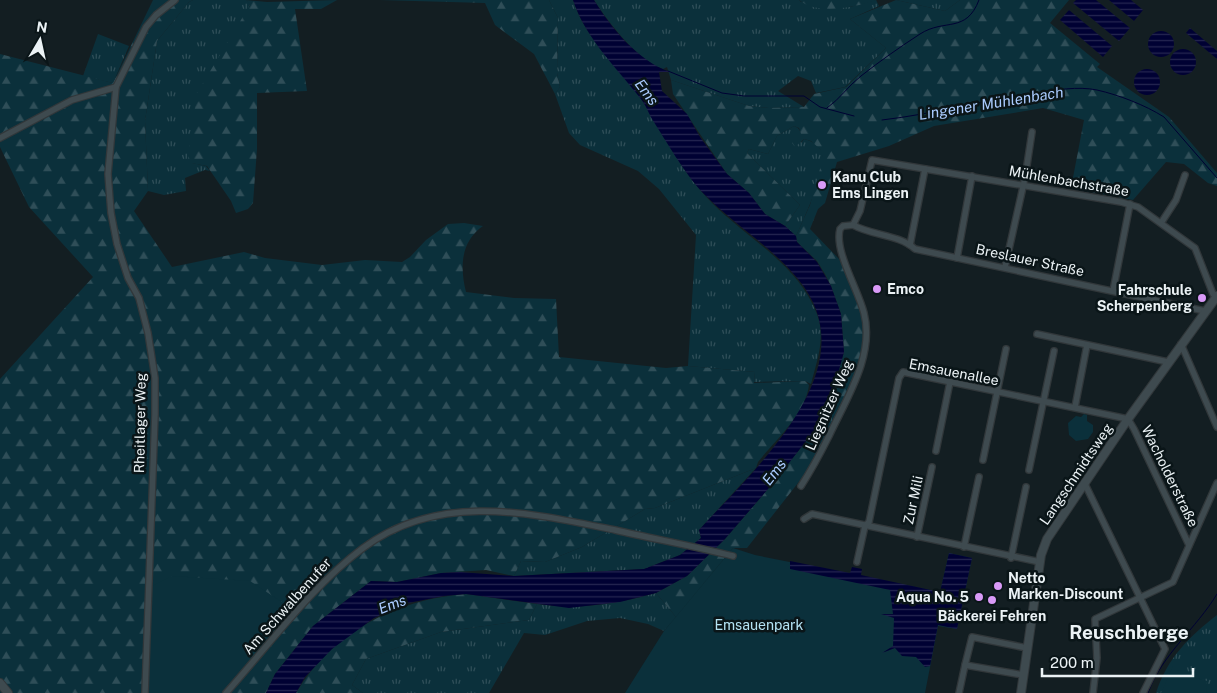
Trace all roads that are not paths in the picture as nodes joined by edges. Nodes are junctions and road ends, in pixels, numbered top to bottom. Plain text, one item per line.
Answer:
1 (175, 0) edge
2 (116, 87) junction
3 (1032, 132) dead end
4 (0, 138) edge
5 (925, 169) junction
6 (1184, 175) dead end
7 (972, 176) junction
8 (1022, 184) junction
9 (1130, 204) junction
10 (1161, 223) junction
11 (853, 225) junction
12 (910, 245) junction
13 (957, 258) junction
14 (1005, 267) junction
15 (1113, 291) junction
16 (1217, 296) edge
17 (1205, 311) junction
18 (1037, 334) dead end
19 (1181, 344) junction
20 (1087, 345) junction
21 (1006, 349) dead end
22 (1054, 351) dead end
23 (1168, 362) junction
24 (950, 382) junction
25 (997, 392) junction
26 (1044, 401) junction
27 (1075, 407) junction
28 (1128, 419) junction
29 (1217, 427) edge
30 (936, 451) dead end
31 (983, 460) dead end
32 (932, 468) dead end
33 (1029, 470) dead end
34 (979, 477) dead end
35 (1084, 481) junction
36 (1217, 483) edge
37 (801, 486) dead end
38 (1026, 487) dead end
39 (804, 519) dead end
40 (865, 526) junction
41 (917, 537) junction
42 (1189, 545) junction
43 (964, 547) junction
44 (733, 556) dead end
45 (1011, 558) junction
46 (857, 562) dead end
47 (1040, 562) junction
48 (1140, 597) junction
49 (1027, 648) junction
50 (965, 665) junction
51 (1023, 675) junction
52 (0, 684) edge
53 (8, 693) edge
54 (145, 693) edge
55 (226, 693) edge
56 (959, 693) edge
57 (1021, 693) edge
58 (1093, 693) edge
59 (1143, 693) edge

1 - 2 street, Rheitlager Weg
2 - 4 street
2 - 54 street, Rheitlager Weg
3 - 8 street
5 - 7 street, Mühlenbachstraße
5 - 11 street, Mühlenbachstraße
5 - 12 street
6 - 10 street
7 - 8 street, Mühlenbachstraße
7 - 13 street
8 - 9 street, Mühlenbachstraße
8 - 14 street
9 - 10 street, Mühlenbachstraße
9 - 15 street
10 - 16 street, Mühlenbachstraße
11 - 12 street, Breslauer Straße
11 - 37 street, Liegnitzer Weg
12 - 13 street, Breslauer Straße
13 - 14 street, Breslauer Straße
14 - 15 street, Breslauer Straße
15 - 17 street, Breslauer Straße
16 - 17 street, Langschmidtsweg
17 - 19 street, Langschmidtsweg
18 - 20 street
19 - 23 street, Langschmidtsweg
19 - 29 street
20 - 23 street
20 - 27 street
21 - 25 street
22 - 26 street
23 - 28 street, Langschmidtsweg
24 - 25 street, Emsauenallee
24 - 30 street
24 - 40 street, Emsauenallee
25 - 26 street, Emsauenallee
25 - 31 street
26 - 27 street, Emsauenallee
26 - 33 street
27 - 28 street, Emsauenallee
28 - 35 street, Langschmidtsweg
28 - 42 street, Wacholderstraße
32 - 41 street, Zur Mili
34 - 43 street
35 - 47 street, Langschmidtsweg
35 - 48 street
36 - 42 street
38 - 45 street
39 - 40 street
40 - 41 street
40 - 46 street
41 - 43 street
42 - 48 street
43 - 45 street
44 - 55 street, Am Schwalbenufer
45 - 47 street
47 - 49 street, Langschmidtsweg
48 - 58 street
48 - 59 street
49 - 50 street
49 - 51 street, Langschmidtsweg
50 - 51 street
50 - 56 street
51 - 57 street, Langschmidtsweg
52 - 53 street

